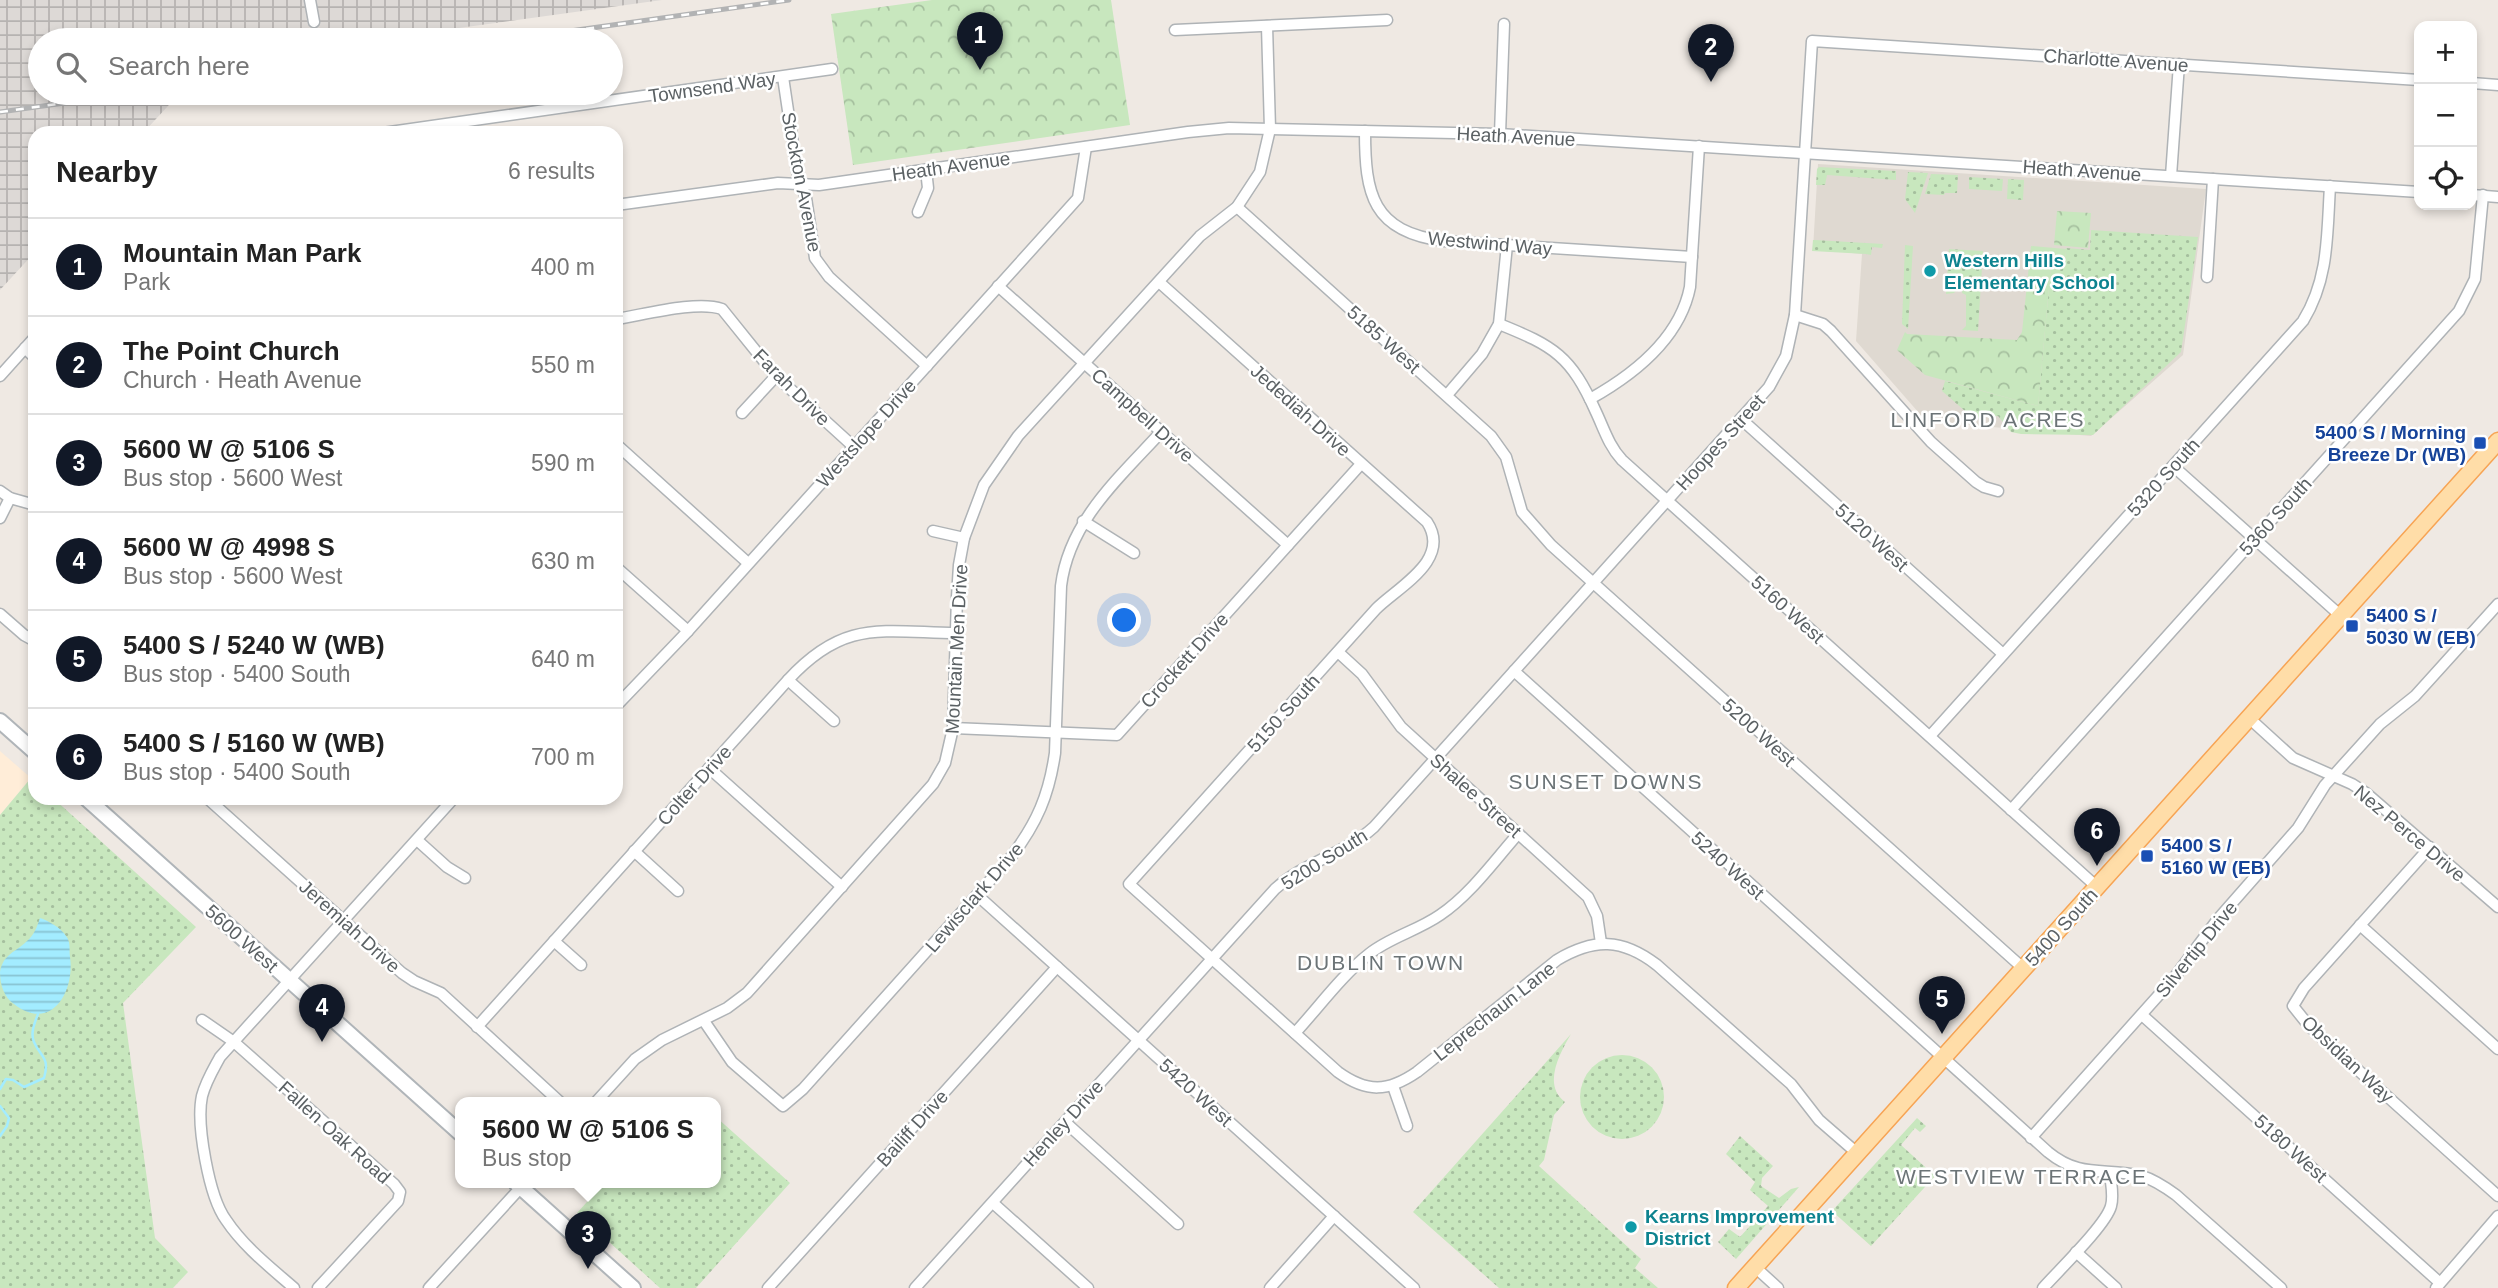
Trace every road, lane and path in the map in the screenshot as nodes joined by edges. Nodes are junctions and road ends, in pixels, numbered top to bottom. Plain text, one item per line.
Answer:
1 (310, 0) edge
2 (1388, 20) dead end
3 (314, 22) dead end
4 (1504, 24) dead end
5 (1267, 26) junction
6 (1175, 30) dead end
7 (1812, 41) joint
8 (2179, 64) junction
9 (832, 69) dead end
10 (783, 77) junction
11 (2414, 80) edge
12 (2477, 83) edge
13 (2498, 85) edge
14 (623, 100) edge
15 (586, 105) edge
16 (439, 126) edge
17 (1270, 129) junction
18 (1365, 131) junction
19 (1500, 134) junction
20 (1699, 146) junction
21 (1086, 147) junction
22 (1805, 153) junction
23 (926, 170) junction
24 (2171, 176) junction
25 (2213, 179) junction
26 (801, 184) junction
27 (2330, 186) junction
28 (2414, 192) edge
29 (2477, 195) edge
30 (2498, 197) edge
31 (623, 204) edge
32 (1237, 207) junction
33 (2477, 210) edge
34 (918, 212) dead end
35 (1507, 245) junction
36 (1692, 257) junction
37 (2207, 277) dead end
38 (1159, 282) junction
39 (998, 286) junction
40 (1795, 315) junction
41 (623, 317) edge
42 (1499, 324) junction
43 (28, 345) edge
44 (25, 348) junction
45 (28, 351) edge
46 (1085, 362) junction
47 (927, 366) junction
48 (0, 376) edge
49 (776, 376) junction
50 (1447, 395) junction
51 (1590, 399) junction
52 (742, 413) dead end
53 (1741, 419) junction
54 (1162, 431) junction
55 (2498, 441) edge
56 (854, 447) junction
57 (623, 450) edge
58 (1361, 464) junction
59 (2173, 466) junction
60 (1513, 483) joint
61 (0, 491) edge
62 (1998, 491) dead end
63 (10, 498) junction
64 (1668, 501) junction
65 (28, 503) edge
66 (0, 518) edge
67 (1083, 521) junction
68 (933, 531) dead end
69 (964, 538) junction
70 (2254, 539) junction
71 (1434, 543) joint
72 (1288, 545) junction
73 (1134, 553) dead end
74 (748, 563) junction
75 (623, 573) edge
76 (1592, 584) junction
77 (2498, 604) edge
78 (0, 614) edge
79 (2341, 616) junction
80 (688, 631) junction
81 (956, 633) junction
82 (28, 637) edge
83 (1338, 652) junction
84 (2003, 654) junction
85 (1514, 671) junction
86 (788, 681) junction
87 (623, 699) edge
88 (2249, 718) junction
89 (0, 721) edge
90 (834, 722) dead end
91 (953, 729) junction
92 (1055, 731) junction
93 (1930, 736) junction
94 (28, 746) edge
95 (1435, 759) junction
96 (709, 768) junction
97 (2334, 775) junction
98 (94, 805) edge
99 (214, 805) edge
100 (448, 805) edge
101 (2011, 810) junction
102 (1518, 834) junction
103 (416, 840) junction
104 (2430, 846) junction
105 (634, 851) junction
106 (465, 878) dead end
107 (842, 887) junction
108 (2097, 887) junction
109 (678, 891) dead end
110 (977, 895) junction
111 (2498, 907) edge
112 (344, 920) junction
113 (2360, 925) junction
114 (554, 941) junction
115 (1601, 943) junction
116 (1212, 959) junction
117 (581, 965) dead end
118 (1057, 967) junction
119 (2024, 969) junction
120 (290, 980) junction
121 (2142, 1015) junction
122 (202, 1020) dead end
123 (704, 1021) junction
124 (477, 1027) junction
125 (1295, 1033) junction
126 (1138, 1040) junction
127 (234, 1042) junction
128 (2498, 1049) edge
129 (1943, 1058) junction
130 (1394, 1086) junction
131 (554, 1097) edge
132 (600, 1097) edge
133 (1065, 1122) junction
134 (1407, 1126) dead end
135 (455, 1128) edge
136 (2031, 1138) junction
137 (1857, 1153) junction
138 (2110, 1173) junction
139 (517, 1188) edge
140 (523, 1188) edge
141 (2498, 1196) edge
142 (993, 1203) junction
143 (1335, 1216) junction
144 (2498, 1216) edge
145 (1178, 1224) dead end
146 (2076, 1252) junction
147 (1755, 1267) junction
148 (2438, 1285) edge
149 (920, 1286) edge
150 (294, 1288) edge
151 (318, 1288) edge
152 (429, 1288) edge
153 (633, 1288) edge
154 (768, 1288) edge
155 (1088, 1288) edge
156 (1270, 1288) edge
157 (1415, 1288) edge
158 (1736, 1288) edge
159 (1778, 1288) edge
160 (2043, 1288) edge
161 (2116, 1288) edge
162 (2281, 1288) edge

1 - 3 street
2 - 5 street
4 - 19 street
5 - 6 street
5 - 17 street, Mountain Men Drive
7 - 8 street, Charlotte Avenue
7 - 22 street, Hoopes Street
8 - 11 street, Charlotte Avenue
8 - 24 street
9 - 10 street, Townsend Way
10 - 14 street, Townsend Way
10 - 26 street, Stockton Avenue
12 - 13 street
15 - 16 street, Townsend Way
17 - 18 street, Heath Avenue
17 - 21 street, Heath Avenue
17 - 32 street, Mountain Men Drive
18 - 19 street, Heath Avenue
18 - 35 street, Westwind Way
19 - 20 street, Heath Avenue
20 - 22 street, Heath Avenue
20 - 36 street
21 - 23 street, Heath Avenue
21 - 39 street, Westslope Drive
22 - 24 street, Heath Avenue
22 - 40 street, Hoopes Street
23 - 26 street, Heath Avenue
23 - 34 street
24 - 25 street, Heath Avenue
25 - 27 street, Heath Avenue
25 - 37 street
26 - 31 street, Heath Avenue
26 - 47 street, Stockton Avenue
27 - 28 street, Heath Avenue
27 - 59 street, 5320 South
29 - 30 street
32 - 38 street, Mountain Men Drive
32 - 50 street, 5185 West
33 - 70 street, 5360 South
35 - 36 street, Westwind Way
35 - 42 street
36 - 51 street
38 - 46 street, Mountain Men Drive
38 - 58 street, Jedediah Drive
39 - 46 street, Campbell Drive
39 - 47 street, Westslope Drive
40 - 53 street, Hoopes Street
40 - 62 street
41 - 49 street, Farah Drive
42 - 50 street
42 - 51 street, 5160 West
43 - 44 street
44 - 45 street
44 - 48 street
46 - 54 street, Campbell Drive
46 - 69 street, Mountain Men Drive
47 - 56 street, Westslope Drive
49 - 52 street
49 - 56 street, Farah Drive
50 - 60 street, 5185 West
51 - 64 street, 5160 West
53 - 64 street, Hoopes Street
53 - 84 street, 5120 West
54 - 67 street, Lewisclark Drive
54 - 72 street, Campbell Drive
55 - 79 main road, 5400 South
56 - 74 street, Westslope Drive
57 - 74 street
58 - 71 street, Jedediah Drive
58 - 72 street, Crockett Drive
59 - 70 street
59 - 84 street, 5320 South
60 - 76 street, 5200 West
61 - 63 street
63 - 65 street
63 - 66 street
64 - 76 street, Hoopes Street
64 - 93 street, 5160 West
67 - 73 street
67 - 92 street, Lewisclark Drive
68 - 69 street
69 - 81 street, Mountain Men Drive
70 - 79 street
70 - 101 street, 5360 South
71 - 83 street, 5150 South
72 - 92 street, Crockett Drive
74 - 80 street, Westslope Drive
75 - 80 street
76 - 85 street, Hoopes Street
76 - 119 street, 5200 West
77 - 97 street, Silvertip Drive
78 - 82 street
79 - 88 main road, 5400 South
80 - 87 street, Westslope Drive
81 - 86 street, Colter Drive
81 - 91 street, Mountain Men Drive
83 - 95 street, Shalee Street
83 - 116 street, 5150 South
84 - 93 street, 5320 South
85 - 95 street, Hoopes Street
85 - 129 street, 5240 West
86 - 90 street
86 - 96 street, Colter Drive
88 - 97 street, Nez Perce Drive
88 - 108 main road, 5400 South
89 - 94 main road
91 - 92 street, Crockett Drive
91 - 107 street, Mountain Men Drive
92 - 110 street, Lewisclark Drive
93 - 101 street, 5160 West
95 - 102 street, Shalee Street
95 - 116 street, 5200 South
96 - 105 street, Colter Drive
96 - 107 street
97 - 104 street, Nez Perce Drive
97 - 121 street, Silvertip Drive
98 - 120 main road, 5600 West
99 - 112 street, Jeremiah Drive
100 - 103 street
101 - 108 street, 5160 West
102 - 115 street, Shalee Street
102 - 125 street
103 - 106 street
103 - 112 street
104 - 111 street, Nez Perce Drive
104 - 113 street, Obsidian Way
105 - 109 street
105 - 114 street, Colter Drive
107 - 123 street, Mountain Men Drive
108 - 119 main road, 5400 South
110 - 118 street, 5420 West
110 - 123 street, Lewisclark Drive
112 - 120 street
112 - 124 street, Jeremiah Drive
113 - 128 street
113 - 141 street, Obsidian Way
114 - 117 street
114 - 124 street, Colter Drive
115 - 130 street, Leprechaun Lane
115 - 137 street, Leprechaun Lane
116 - 125 street
116 - 126 street, Henley Drive
118 - 126 street, 5420 West
118 - 154 street, Bailiff Drive
119 - 129 main road, 5400 South
120 - 127 street
120 - 135 main road, 5600 West
121 - 136 street, Silvertip Drive
121 - 148 street, 5180 West
122 - 127 street, Fallen Oak Road
123 - 132 street, Mountain Men Drive
124 - 131 street, Jeremiah Drive
125 - 130 street
126 - 133 street, Henley Drive
126 - 143 street, 5420 West
127 - 150 street
127 - 151 street, Fallen Oak Road
129 - 136 street, 5240 West
129 - 137 main road, 5400 South
130 - 134 street
133 - 142 street, Henley Drive
133 - 145 street
136 - 138 street, 5240 West
137 - 147 main road, 5400 South
138 - 146 street
138 - 162 street, 5240 West
139 - 152 street
140 - 153 main road
142 - 149 street, Henley Drive
142 - 155 street
143 - 156 street
143 - 157 street, 5420 West
144 - 148 street
146 - 160 street
146 - 161 street
147 - 158 main road, 5400 South
147 - 159 street

